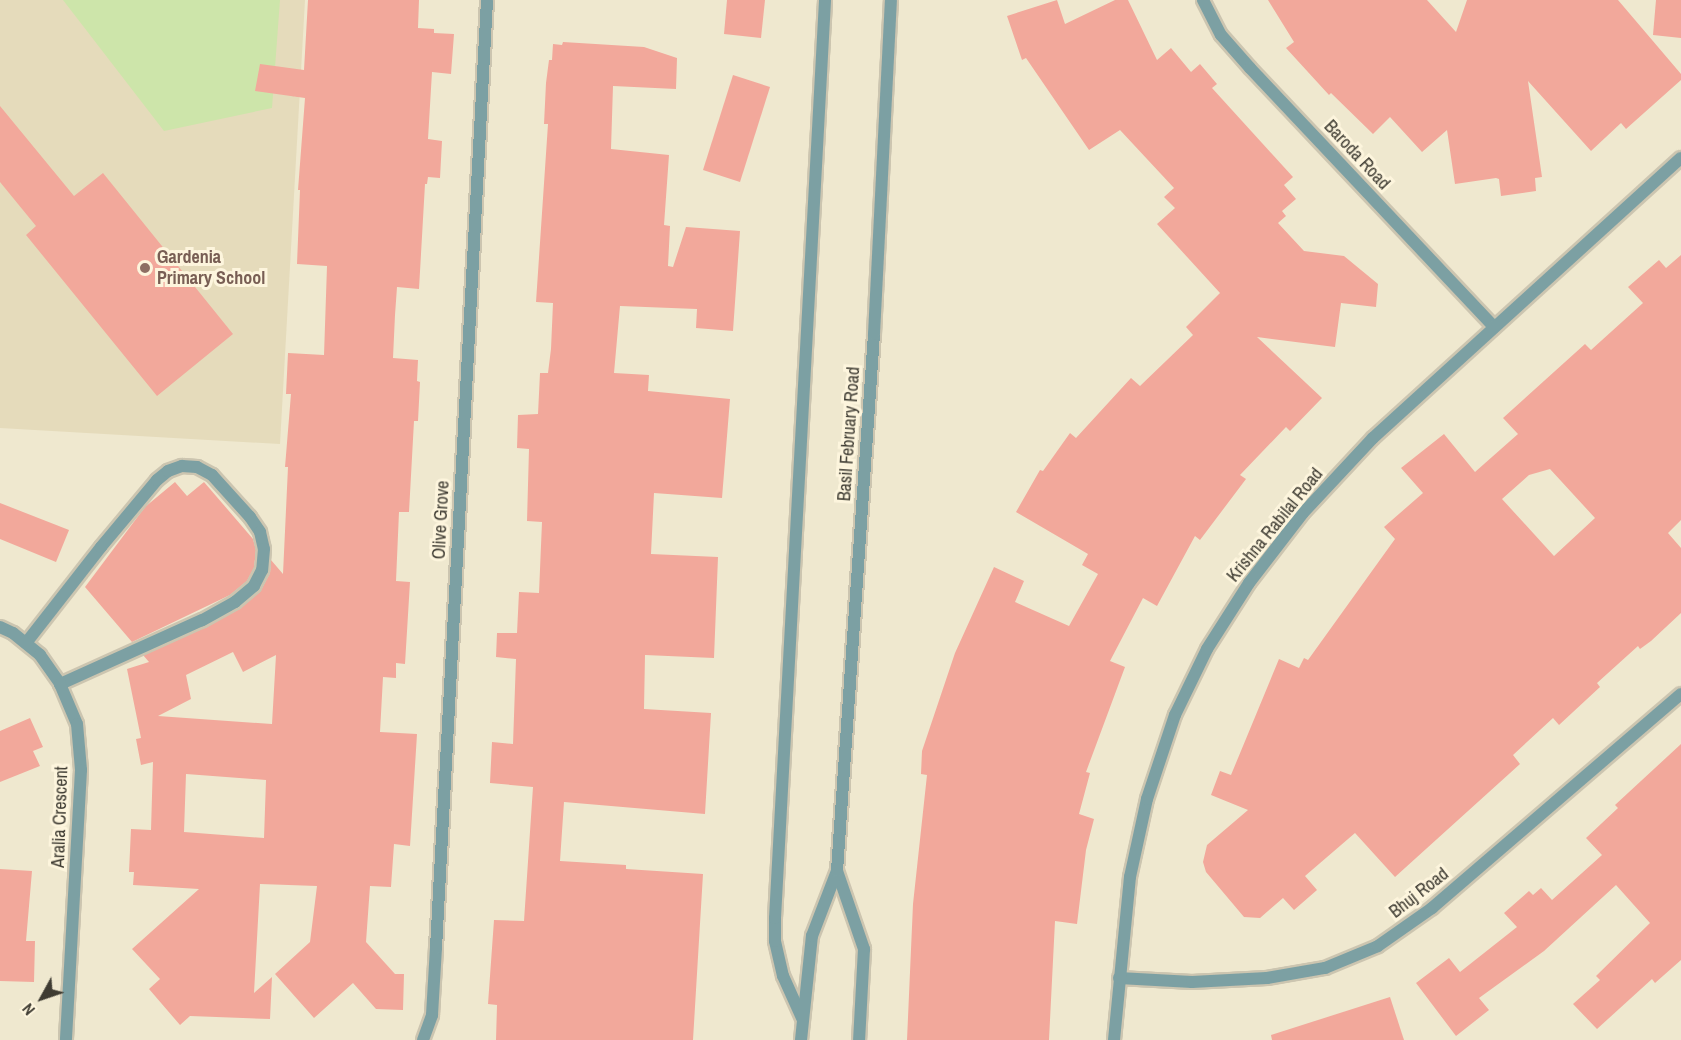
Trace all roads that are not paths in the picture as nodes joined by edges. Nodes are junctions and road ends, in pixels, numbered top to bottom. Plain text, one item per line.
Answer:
1 (487, 0) edge
2 (825, 0) edge
3 (891, 0) edge
4 (1203, 0) edge
5 (1681, 158) edge
6 (1494, 327) junction
7 (0, 627) edge
8 (26, 643) junction
9 (60, 684) junction
10 (1681, 694) edge
11 (837, 871) junction
12 (1119, 978) junction
13 (802, 1018) junction
14 (66, 1040) edge
15 (423, 1040) edge
16 (801, 1040) edge
17 (858, 1040) edge
18 (1114, 1040) edge

1 - 15 street, Olive Grove
2 - 13 street
3 - 11 street, Basil February Road
4 - 6 street, Baroda Road
5 - 6 street, Krishna Rabilal Road
6 - 12 street, Krishna Rabilal Road
7 - 8 street, Aralia Crescent
8 - 9 street, Aralia Crescent
8 - 9 street
9 - 14 street, Aralia Crescent
10 - 12 street, Bhuj Road
11 - 13 street, Basil February Road
11 - 17 street, Basil February Road
12 - 18 street, Krishna Rabilal Road
13 - 16 street, Basil February Road

